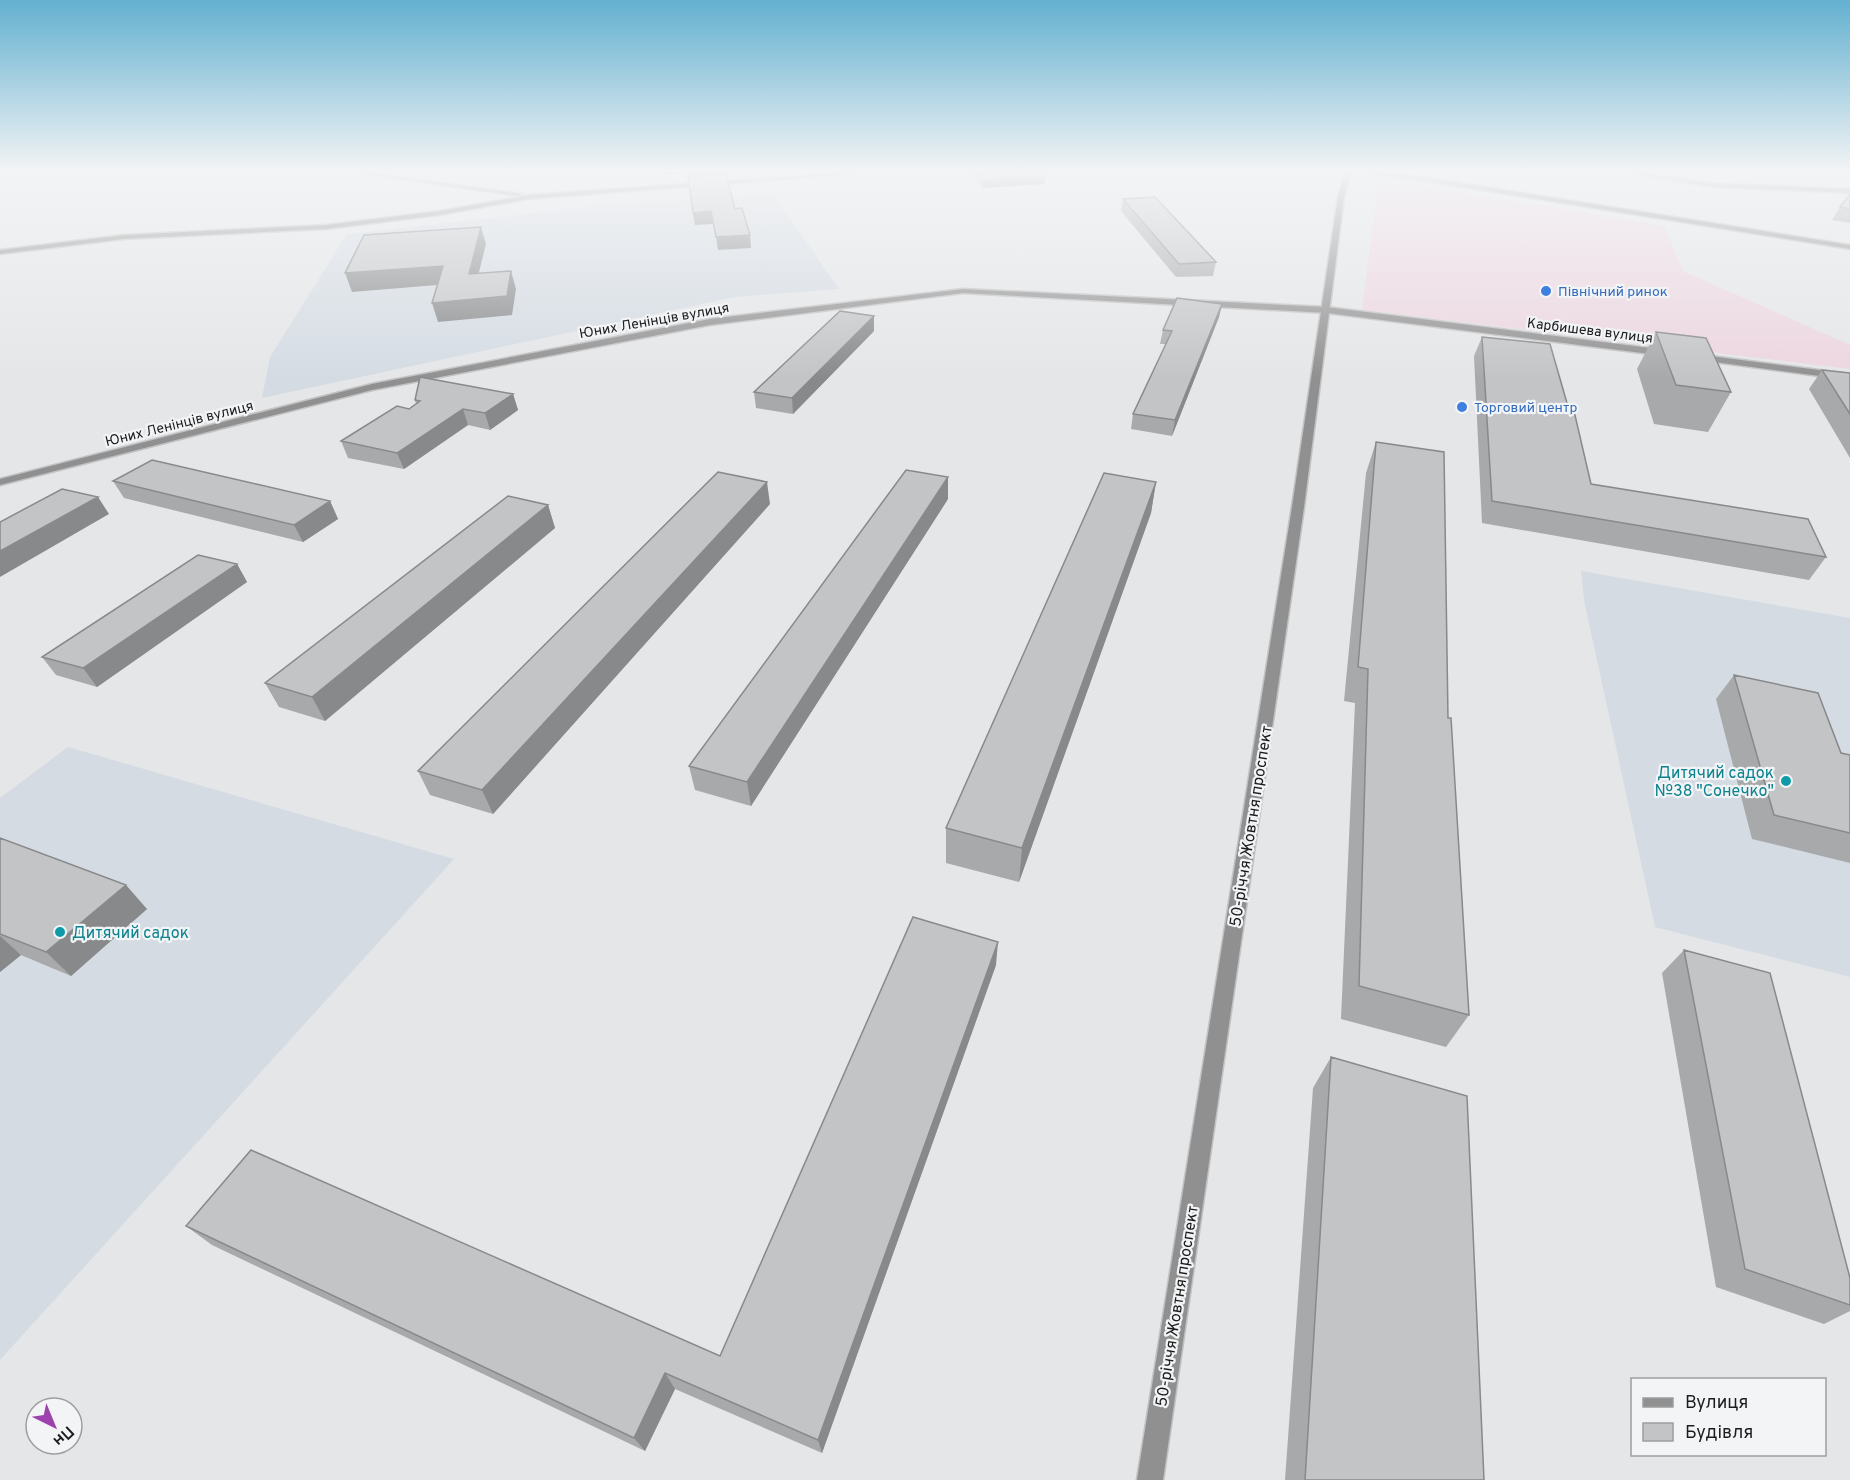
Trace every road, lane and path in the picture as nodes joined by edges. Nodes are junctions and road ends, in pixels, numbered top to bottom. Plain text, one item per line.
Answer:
1 (90, 241) edge
2 (1336, 241) edge
3 (1807, 241) edge
4 (1850, 248) edge
5 (0, 252) edge
6 (1327, 310) junction
7 (1672, 354) edge
8 (1684, 356) edge
9 (1850, 377) edge
10 (0, 482) edge
11 (1150, 1480) edge

1 - 5 street
2 - 6 street, 50-річчя Жовтня проспект
3 - 4 street
6 - 7 street, Карбишева вулиця
6 - 10 street, Юних Ленінців вулиця
6 - 11 street, 50-річчя Жовтня проспект
8 - 9 street

